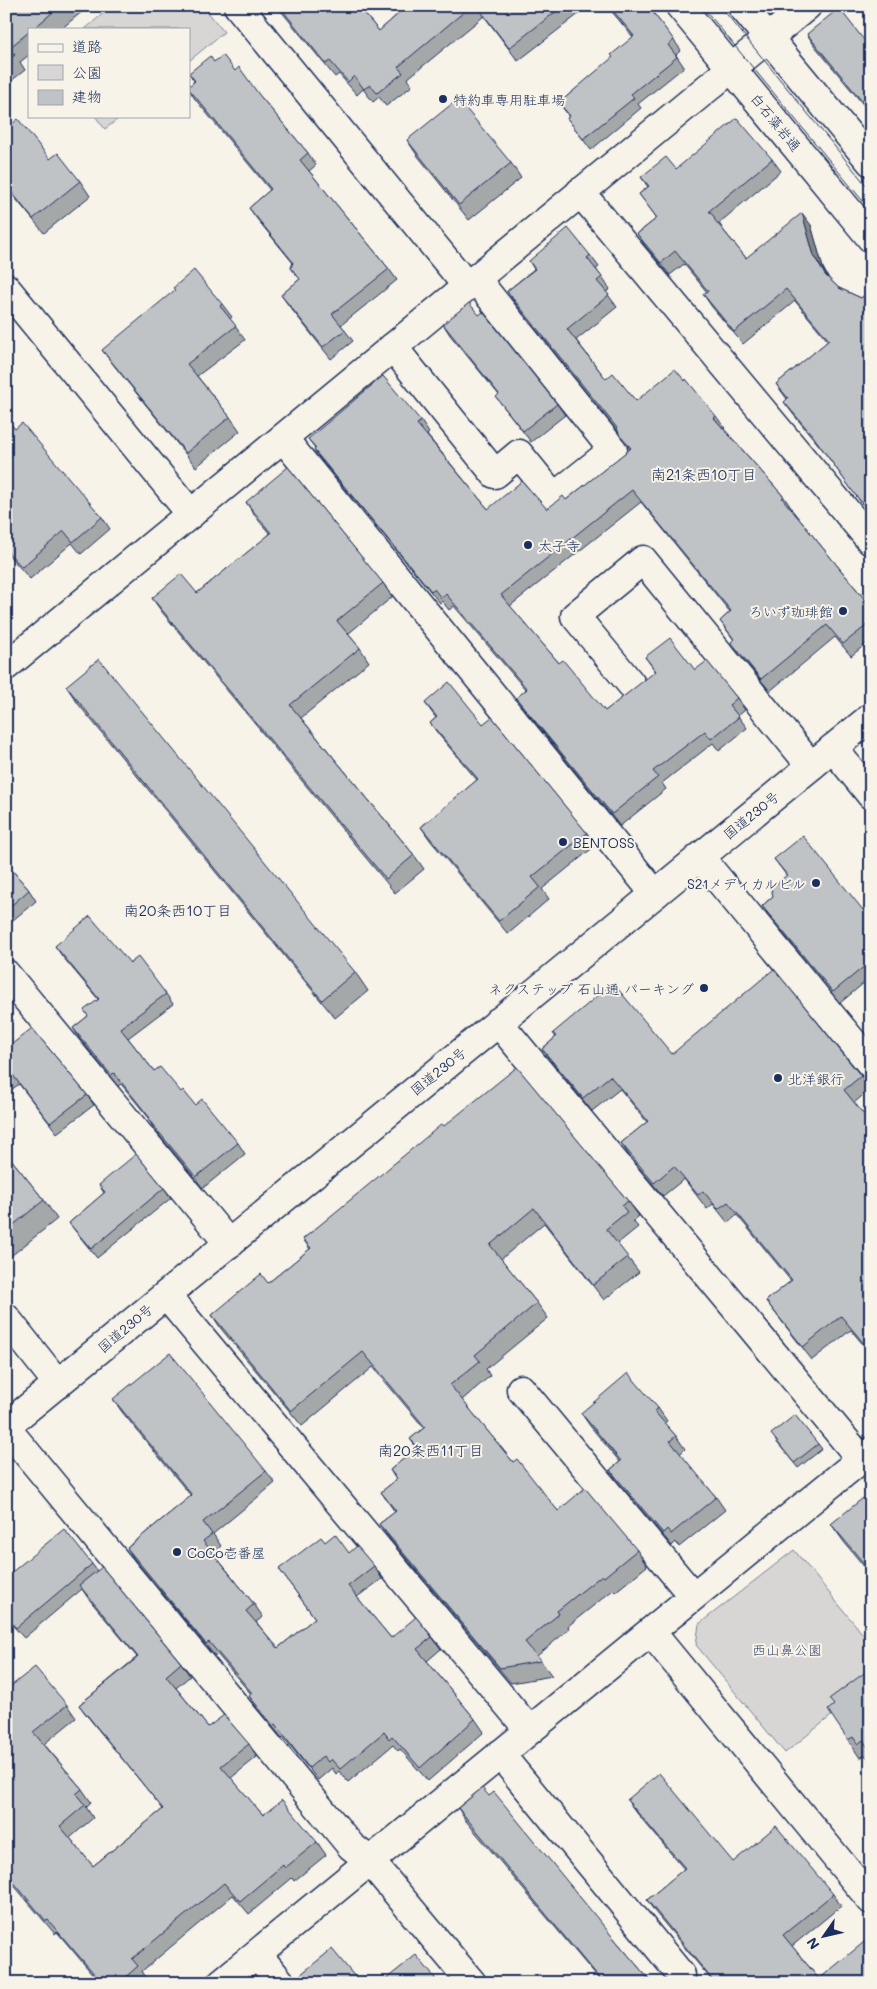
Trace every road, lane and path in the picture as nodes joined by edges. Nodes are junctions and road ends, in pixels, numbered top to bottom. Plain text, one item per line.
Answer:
1 (238, 6) edge
2 (680, 6) edge
3 (742, 6) edge
4 (807, 6) edge
5 (768, 38) junction
6 (731, 68) junction
7 (871, 162) edge
8 (580, 192) junction
9 (871, 238) edge
10 (471, 282) junction
11 (6, 288) edge
12 (393, 347) junction
13 (283, 438) junction
14 (191, 514) junction
15 (871, 541) edge
16 (6, 666) edge
17 (630, 684) dead end
18 (871, 717) edge
19 (833, 748) junction
20 (811, 766) junction
21 (871, 795) edge
22 (700, 857) junction
23 (654, 894) junction
24 (6, 974) edge
25 (498, 1022) junction
26 (871, 1064) edge
27 (229, 1244) junction
28 (166, 1295) junction
29 (6, 1318) edge
30 (58, 1384) junction
31 (521, 1389) dead end
32 (6, 1427) edge
33 (866, 1455) edge
34 (693, 1596) junction
35 (651, 1632) junction
36 (529, 1730) junction
37 (500, 1754) junction
38 (370, 1861) junction
39 (871, 1900) edge
40 (257, 1954) junction
41 (681, 1975) dead end
42 (221, 1983) edge
43 (281, 1983) edge
44 (472, 1983) edge

1 - 10 main road
2 - 6 main road, 白石藻岩通
3 - 5 main road
4 - 5 main road
5 - 6 main road
5 - 7 main road
6 - 8 main road
6 - 9 main road, 白石藻岩通
8 - 10 main road
8 - 15 main road
10 - 12 main road
10 - 12 main road
11 - 14 main road
12 - 13 main road
13 - 14 main road
13 - 23 main road
14 - 16 main road
17 - 20 main road
18 - 19 main road, 国道230号
19 - 20 main road, 国道230号
19 - 21 main road
20 - 22 main road, 国道230号
22 - 23 main road, 国道230号
22 - 26 main road
23 - 25 main road, 国道230号
24 - 27 main road
25 - 27 main road, 国道230号
25 - 33 main road
27 - 28 main road, 国道230号
28 - 30 main road, 国道230号
28 - 36 main road
29 - 30 main road
30 - 32 main road, 国道230号
31 - 34 main road
32 - 38 main road
33 - 34 main road
34 - 35 main road
35 - 36 main road
35 - 39 main road
36 - 37 main road
37 - 38 main road
37 - 41 main road
38 - 40 main road
38 - 44 main road
40 - 42 main road
40 - 43 main road

